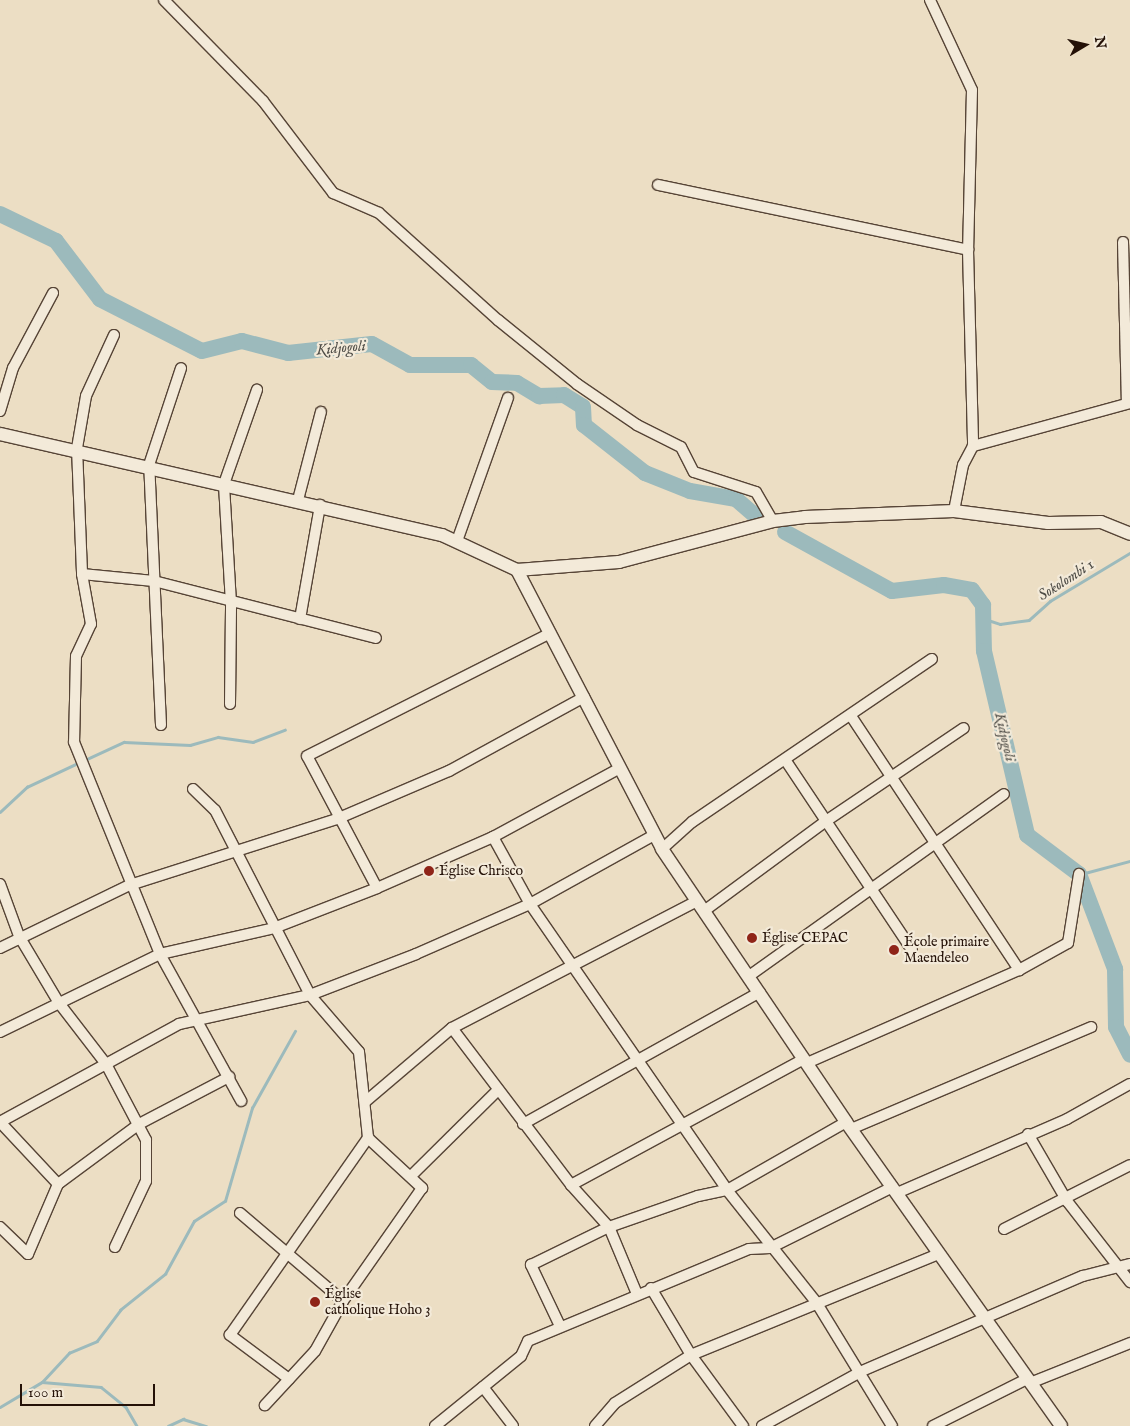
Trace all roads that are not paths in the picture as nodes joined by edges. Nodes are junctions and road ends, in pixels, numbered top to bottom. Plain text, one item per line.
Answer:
1 (164, 0) edge
2 (930, 0) edge
3 (658, 185) dead end
4 (1124, 242) dead end
5 (968, 250) junction
6 (53, 293) dead end
7 (114, 335) dead end
8 (181, 368) dead end
9 (257, 390) dead end
10 (508, 398) dead end
11 (1129, 403) edge
12 (0, 411) edge
13 (321, 412) dead end
14 (0, 434) edge
15 (973, 446) junction
16 (77, 448) junction
17 (149, 465) junction
18 (224, 484) junction
19 (298, 500) junction
20 (320, 505) junction
21 (954, 510) junction
22 (772, 521) junction
23 (1130, 534) edge
24 (456, 541) junction
25 (517, 570) junction
26 (82, 574) junction
27 (154, 581) junction
28 (231, 603) junction
29 (300, 619) junction
30 (550, 633) junction
31 (376, 638) dead end
32 (932, 659) dead end
33 (584, 697) junction
34 (230, 704) dead end
35 (851, 716) junction
36 (161, 725) dead end
37 (964, 728) dead end
38 (786, 761) junction
39 (618, 770) junction
40 (889, 776) junction
41 (193, 789) dead end
42 (1004, 794) dead end
43 (337, 819) junction
44 (826, 821) junction
45 (654, 835) junction
46 (493, 838) junction
47 (936, 846) junction
48 (662, 849) junction
49 (234, 853) junction
50 (1079, 874) dead end
51 (0, 884) edge
52 (130, 885) junction
53 (377, 888) junction
54 (871, 891) junction
55 (530, 904) junction
56 (700, 906) junction
57 (274, 928) junction
58 (19, 936) junction
59 (0, 948) edge
60 (912, 950) dead end
61 (160, 954) junction
62 (573, 968) junction
63 (1020, 970) junction
64 (748, 976) junction
65 (760, 992) junction
66 (310, 995) junction
67 (59, 1003) junction
68 (198, 1018) junction
69 (1091, 1027) dead end
70 (452, 1028) junction
71 (0, 1032) edge
72 (639, 1060) junction
73 (806, 1061) junction
74 (106, 1064) junction
75 (229, 1078) junction
76 (1130, 1084) edge
77 (497, 1091) junction
78 (241, 1102) dead end
79 (365, 1102) junction
80 (0, 1122) edge
81 (682, 1123) junction
82 (139, 1124) junction
83 (523, 1124) junction
84 (848, 1126) junction
85 (1028, 1134) junction
86 (368, 1138) junction
87 (1130, 1166) edge
88 (412, 1175) junction
89 (58, 1184) junction
90 (571, 1185) junction
91 (727, 1190) junction
92 (895, 1190) junction
93 (1067, 1201) junction
94 (240, 1213) dead end
95 (0, 1227) edge
96 (609, 1227) junction
97 (1004, 1230) dead end
98 (115, 1247) dead end
99 (770, 1248) junction
100 (285, 1251) junction
101 (938, 1254) junction
102 (1130, 1264) edge
103 (1117, 1266) junction
104 (1130, 1282) edge
105 (651, 1288) junction
106 (637, 1294) junction
107 (343, 1301) junction
108 (816, 1302) junction
109 (988, 1318) junction
110 (560, 1326) junction
111 (1130, 1343) edge
112 (691, 1355) junction
113 (862, 1371) junction
114 (289, 1379) junction
115 (1029, 1381) junction
116 (483, 1387) junction
117 (265, 1405) dead end
118 (435, 1426) edge
119 (513, 1426) edge
120 (595, 1426) edge
121 (743, 1426) edge
122 (762, 1426) edge
123 (892, 1426) edge
124 (933, 1426) edge
125 (1061, 1426) edge

1 - 22 street
2 - 5 street
3 - 5 street
4 - 11 street
5 - 15 street
6 - 12 street
7 - 16 street
8 - 17 street
9 - 18 street
10 - 24 street
11 - 15 street
13 - 19 street
14 - 16 street
15 - 21 street
16 - 17 street
16 - 26 street
17 - 18 street
17 - 27 street
18 - 19 street
18 - 28 street
19 - 20 street
20 - 24 street
20 - 29 street
21 - 22 street
21 - 23 street
22 - 25 street
24 - 25 street
25 - 30 street
26 - 27 street
26 - 52 street
27 - 28 street
27 - 36 street
28 - 29 street
28 - 34 street
29 - 31 street
30 - 33 street
30 - 43 street
32 - 35 street
33 - 39 street
33 - 43 street
35 - 38 street
35 - 40 street
37 - 40 street
38 - 44 street
38 - 48 street
39 - 45 street
39 - 46 street
40 - 44 street
40 - 47 street
41 - 49 street
42 - 47 street
43 - 49 street
43 - 53 street
44 - 54 street
44 - 56 street
45 - 48 street
45 - 55 street
46 - 53 street
46 - 55 street
47 - 54 street
47 - 63 street
48 - 56 street
49 - 52 street
49 - 57 street
50 - 63 street
51 - 58 street
52 - 58 street
52 - 61 street
53 - 57 street
54 - 60 street
54 - 64 street
55 - 62 street
55 - 66 street
56 - 62 street
56 - 64 street
57 - 61 street
57 - 66 street
58 - 59 street
58 - 67 street
61 - 67 street
61 - 68 street
62 - 70 street
62 - 72 street
63 - 73 street
64 - 65 street
65 - 72 street
65 - 73 street
66 - 68 street
66 - 79 street
67 - 71 street
67 - 74 street
68 - 74 street
68 - 75 street
69 - 84 street
70 - 77 street
70 - 79 street
72 - 81 street
72 - 83 street
73 - 81 street
73 - 84 street
74 - 80 street
74 - 82 street
75 - 78 street
75 - 82 street
76 - 85 street
77 - 83 street
77 - 88 street
79 - 86 street
80 - 89 street
81 - 90 street
81 - 91 street
82 - 89 street
82 - 98 street
83 - 90 street
84 - 91 street
84 - 92 street
85 - 92 street
85 - 93 street
86 - 88 street
86 - 100 street
87 - 93 street
88 - 107 street
89 - 95 street
90 - 96 street
91 - 96 street
91 - 99 street
92 - 99 street
92 - 101 street
93 - 97 street
93 - 103 street
94 - 100 street
96 - 106 street
96 - 110 street
99 - 105 street
99 - 108 street
100 - 107 street
100 - 114 street
101 - 108 street
101 - 109 street
102 - 103 street
103 - 104 street
103 - 109 street
105 - 106 street
105 - 112 street
106 - 110 street
107 - 114 street
108 - 112 street
108 - 113 street
109 - 113 street
109 - 115 street
110 - 116 street
111 - 115 street
112 - 120 street
112 - 121 street
113 - 122 street
113 - 123 street
114 - 117 street
115 - 124 street
115 - 125 street
116 - 118 street
116 - 119 street

